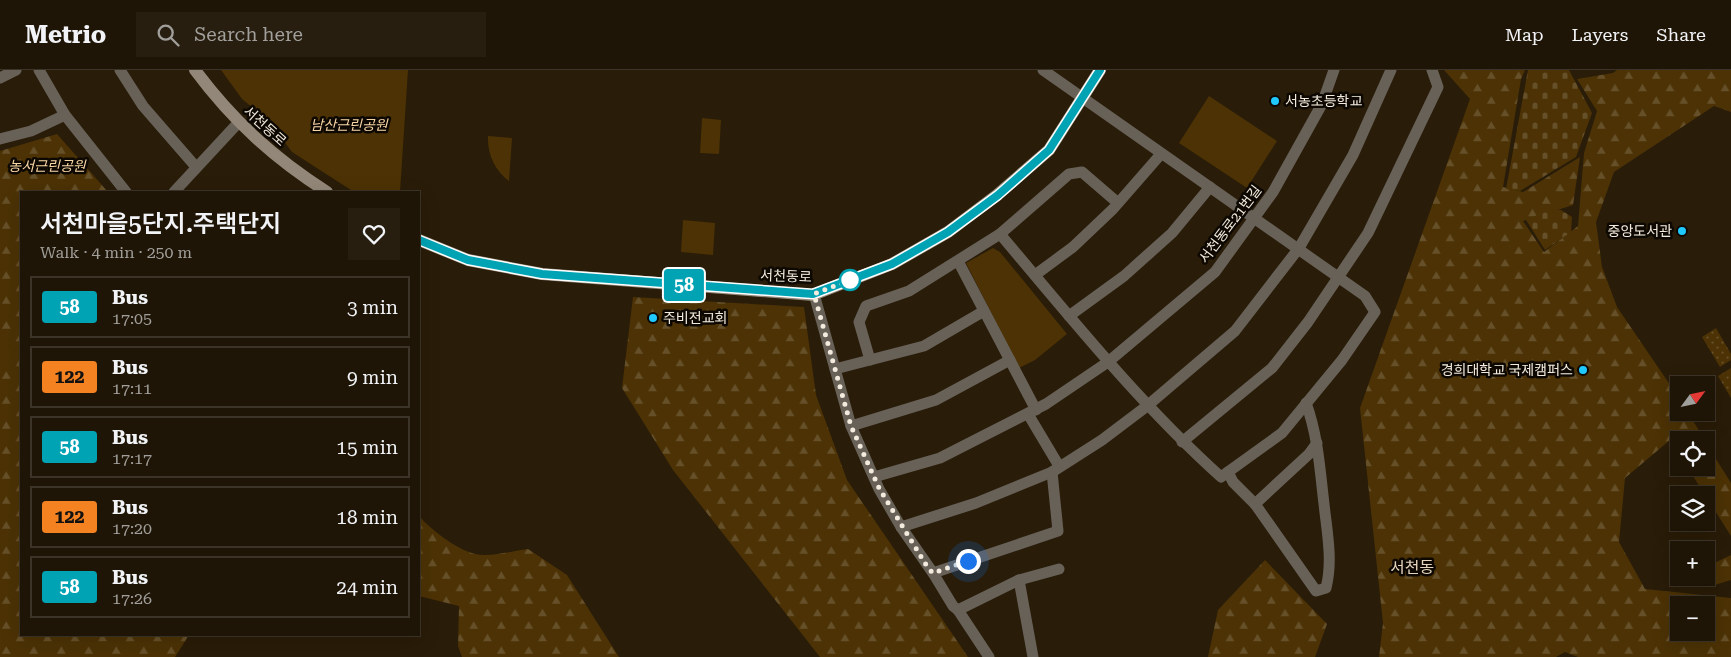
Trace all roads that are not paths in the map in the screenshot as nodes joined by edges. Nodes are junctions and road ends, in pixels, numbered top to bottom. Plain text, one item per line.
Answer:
1 (16, 70) edge
2 (39, 70) edge
3 (120, 70) edge
4 (195, 70) edge
5 (1043, 70) edge
6 (1100, 70) edge
7 (1334, 70) edge
8 (1391, 70) edge
9 (1432, 70) edge
10 (0, 78) edge
11 (1083, 98) junction
12 (65, 115) junction
13 (238, 124) junction
14 (0, 140) edge
15 (1161, 154) junction
16 (196, 166) junction
17 (1210, 187) junction
18 (125, 191) edge
19 (175, 191) edge
20 (326, 191) edge
21 (1118, 203) junction
22 (1254, 218) junction
23 (1000, 234) junction
24 (420, 240) edge
25 (1299, 248) junction
26 (958, 261) junction
27 (1035, 275) junction
28 (1339, 277) junction
29 (814, 294) junction
30 (984, 311) junction
31 (1069, 316) junction
32 (870, 360) junction
33 (1010, 360) junction
34 (1108, 362) junction
35 (835, 369) junction
36 (1306, 403) junction
37 (1147, 406) junction
38 (1032, 412) junction
39 (851, 426) junction
40 (1182, 442) junction
41 (1316, 443) junction
42 (1056, 469) junction
43 (1228, 472) junction
44 (874, 476) junction
45 (1255, 504) junction
46 (901, 527) junction
47 (1059, 569) dead end
48 (933, 573) junction
49 (1019, 580) junction
50 (958, 610) junction
51 (989, 657) edge
52 (1033, 657) edge

1 - 10 street
2 - 12 street
3 - 16 street
4 - 13 street, 서천동로
5 - 11 street
6 - 11 street, 서천동로
7 - 22 street, 서천동로21번길
8 - 25 street
9 - 28 street
11 - 15 street
11 - 29 street, 서천동로
12 - 14 street
12 - 18 street
13 - 16 street
13 - 20 street, 서천동로
15 - 17 street
15 - 21 street
16 - 19 street
17 - 22 street
17 - 31 street
21 - 23 street
21 - 27 street
22 - 25 street
22 - 34 street, 서천동로21번길
23 - 26 street
23 - 27 street
24 - 29 street, 서천동로
25 - 28 street
25 - 37 street
26 - 30 street
26 - 32 street
27 - 31 street
28 - 36 street
28 - 40 street
29 - 35 street
30 - 32 street
30 - 33 street
31 - 34 street
32 - 35 street
33 - 38 street
33 - 39 street
34 - 37 street
34 - 38 street, 서천동로21번길
35 - 39 street
36 - 41 street
36 - 43 street
37 - 40 street
37 - 42 street
38 - 42 street
38 - 44 street, 서천동로21번길
39 - 44 street
40 - 43 street
41 - 45 street
41 - 45 street
42 - 46 street
42 - 48 street
43 - 45 street
44 - 46 street
46 - 48 street
47 - 49 street
48 - 50 street
49 - 50 street
49 - 52 street
50 - 51 street

